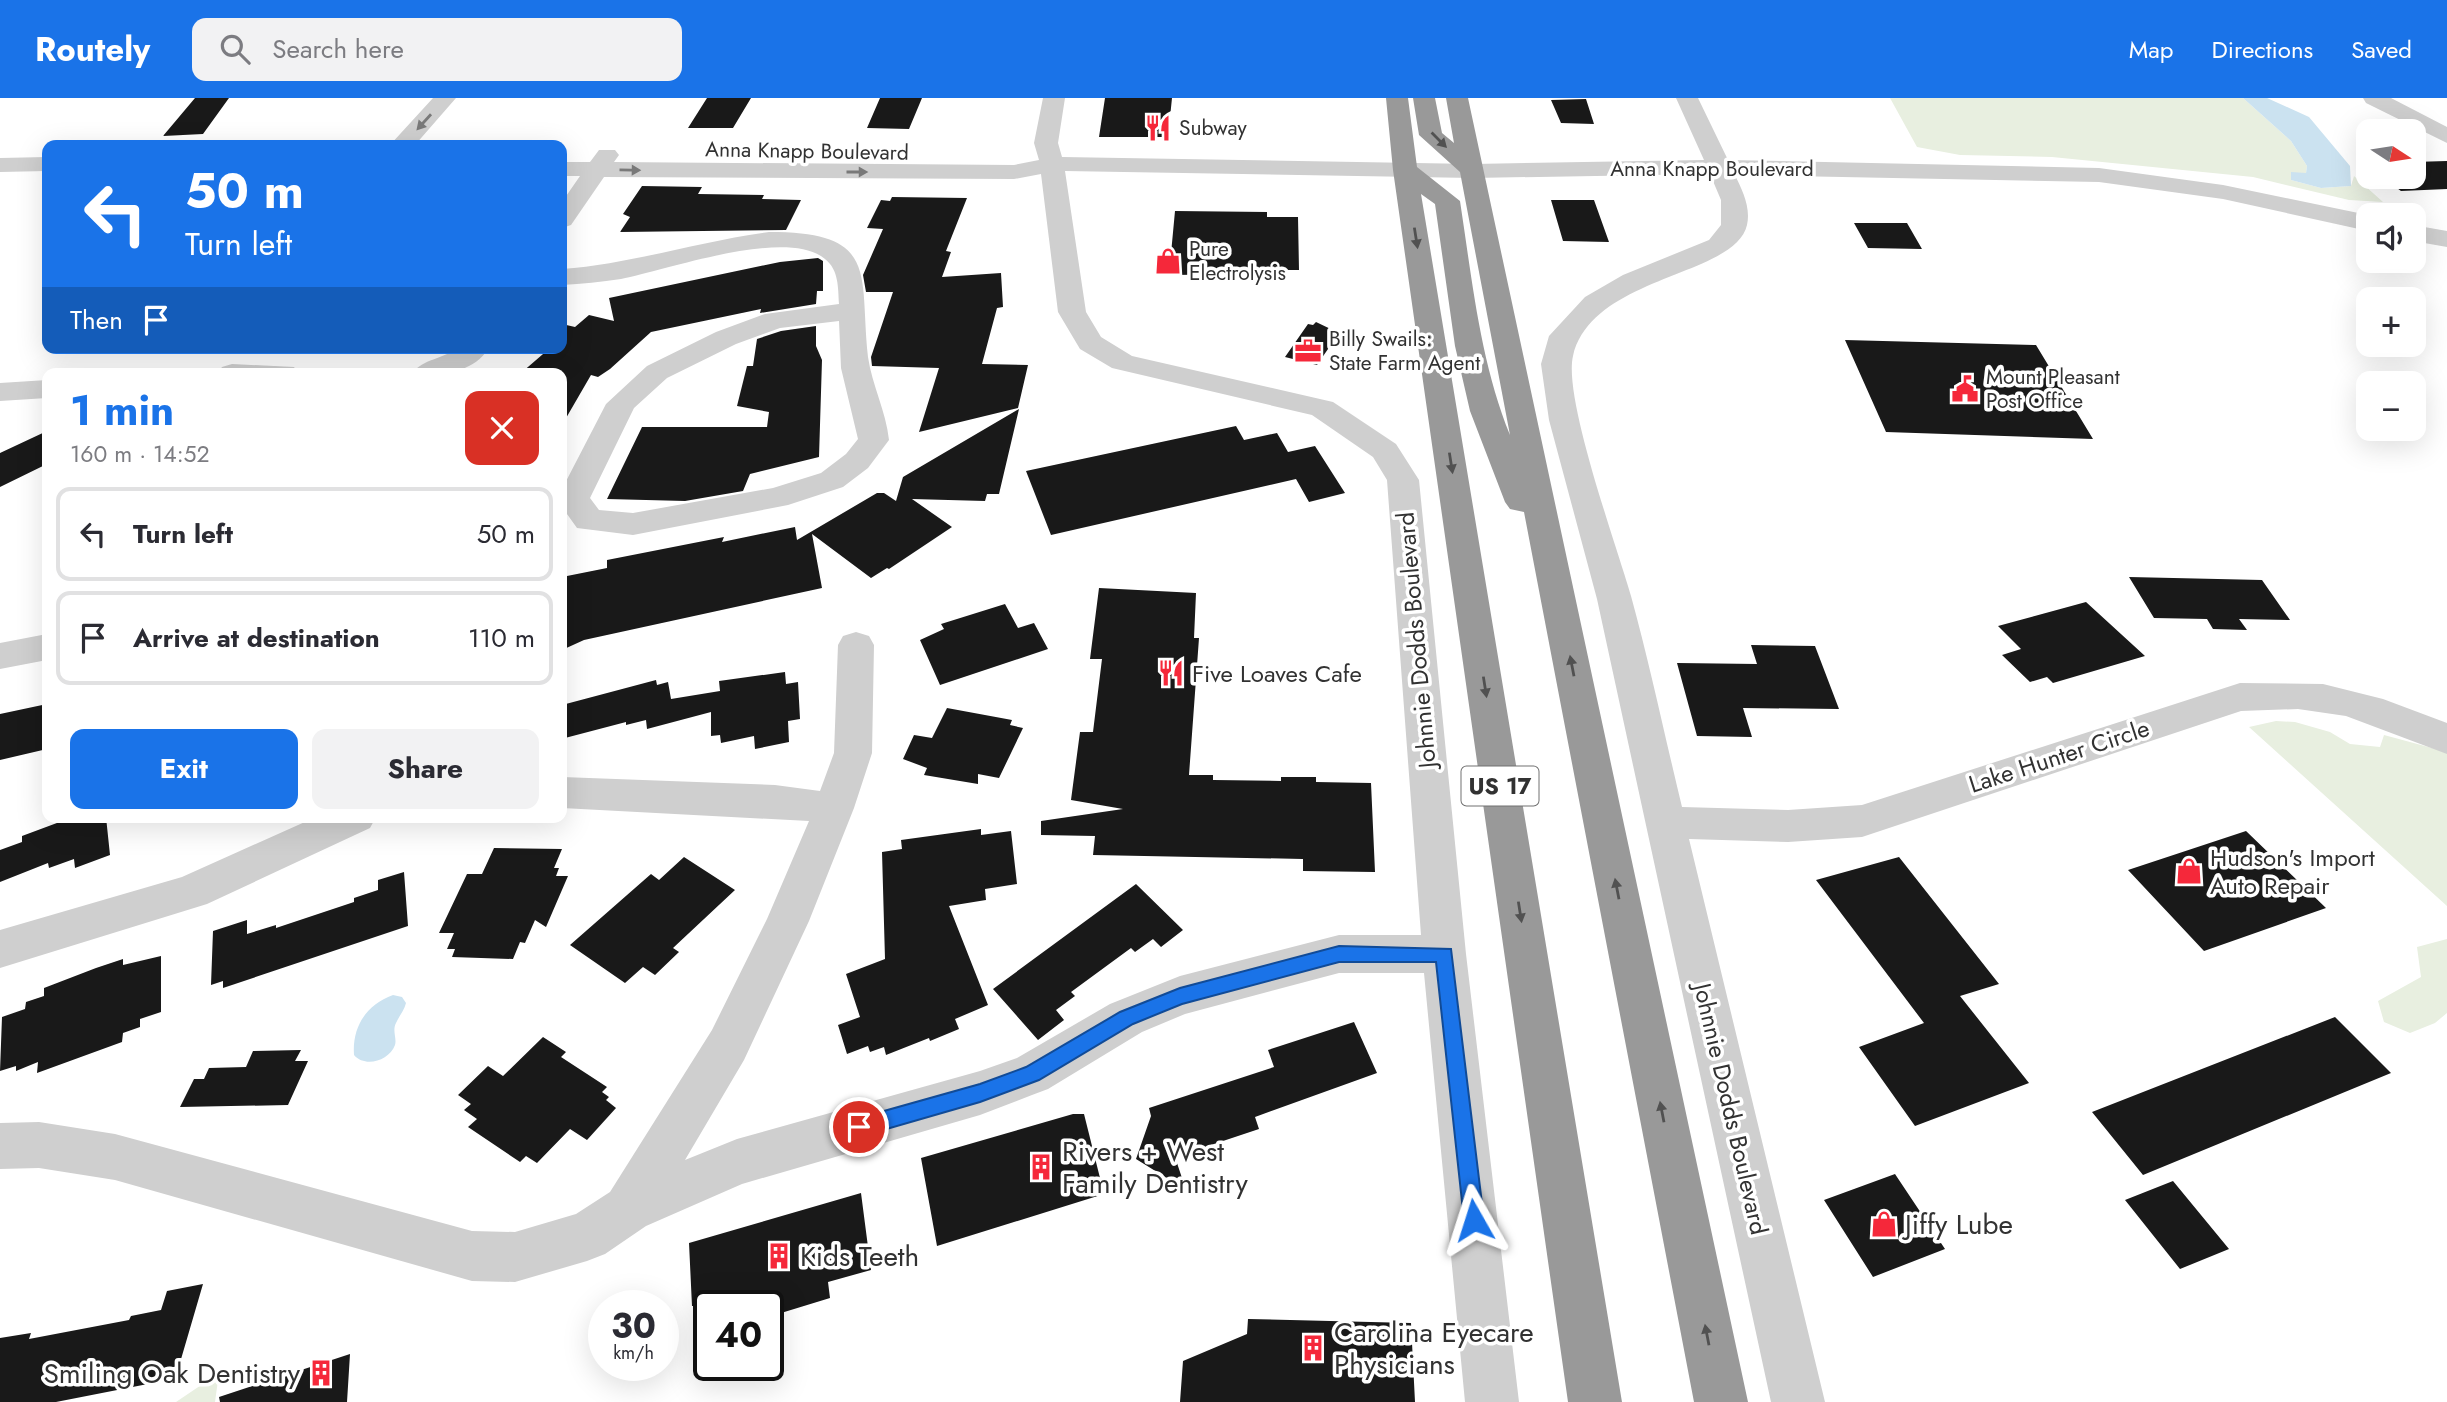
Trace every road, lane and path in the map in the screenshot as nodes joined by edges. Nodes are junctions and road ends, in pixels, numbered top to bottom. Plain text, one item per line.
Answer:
1 (445, 98) edge
2 (467, 98) edge
3 (1055, 98) edge
4 (1397, 98) edge
5 (1424, 98) edge
6 (1457, 98) edge
7 (1687, 98) edge
8 (2374, 98) edge
9 (2395, 98) edge
10 (2447, 125) edge
11 (2447, 136) edge
12 (407, 140) edge
13 (430, 140) edge
14 (567, 150) edge
15 (603, 160) junction
16 (42, 164) edge
17 (1052, 164) junction
18 (0, 166) edge
19 (1721, 167) junction
20 (567, 168) edge
21 (1405, 170) junction
22 (1473, 171) junction
23 (567, 213) edge
24 (2356, 220) edge
25 (2426, 235) edge
26 (2447, 239) edge
27 (567, 253) edge
28 (612, 270) junction
29 (567, 277) edge
30 (850, 311) junction
31 (468, 354) edge
32 (440, 368) edge
33 (42, 389) edge
34 (0, 392) edge
35 (1559, 598) junction
36 (856, 645) dead end
37 (42, 648) edge
38 (0, 656) edge
39 (2447, 739) edge
40 (567, 792) edge
41 (834, 808) junction
42 (1665, 822) junction
43 (343, 823) edge
44 (0, 949) edge
45 (1444, 954) junction
46 (0, 1146) edge
47 (628, 1209) junction
48 (1492, 1402) edge
49 (1595, 1402) edge
50 (1720, 1402) edge
51 (1798, 1402) edge

1 -> 12 street
2 - 13 street
3 - 17 street, Johnnie Dodds Boulevard
4 - 21 highway, US 17
5 -> 22 highway
6 - 22 highway
7 - 19 street, Johnnie Dodds Boulevard
8 - 11 street
9 - 10 street
14 - 15 street, Anna Knapp Boulevard
15 - 17 street, Anna Knapp Boulevard
15 - 20 street, Anna Knapp Boulevard
15 - 23 street
16 - 18 street
17 - 21 street, Anna Knapp Boulevard
17 - 45 street, Johnnie Dodds Boulevard
19 - 22 street, Anna Knapp Boulevard
19 - 24 street, Anna Knapp Boulevard
19 - 42 street, Johnnie Dodds Boulevard
21 - 22 street, Anna Knapp Boulevard
21 - 35 highway
21 -> 49 highway, US 17
22 - 35 highway
25 - 26 street
27 - 28 street
28 - 29 street
28 - 30 street
30 - 30 street
31 - 32 street
33 - 34 street
50 -> 35 highway
36 - 41 street
37 - 38 street
39 - 42 street, Lake Hunter Circle
40 - 41 street
41 - 47 street
42 - 51 street, Johnnie Dodds Boulevard
43 - 44 street
45 - 47 street
45 - 48 street, Johnnie Dodds Boulevard
46 - 47 street

